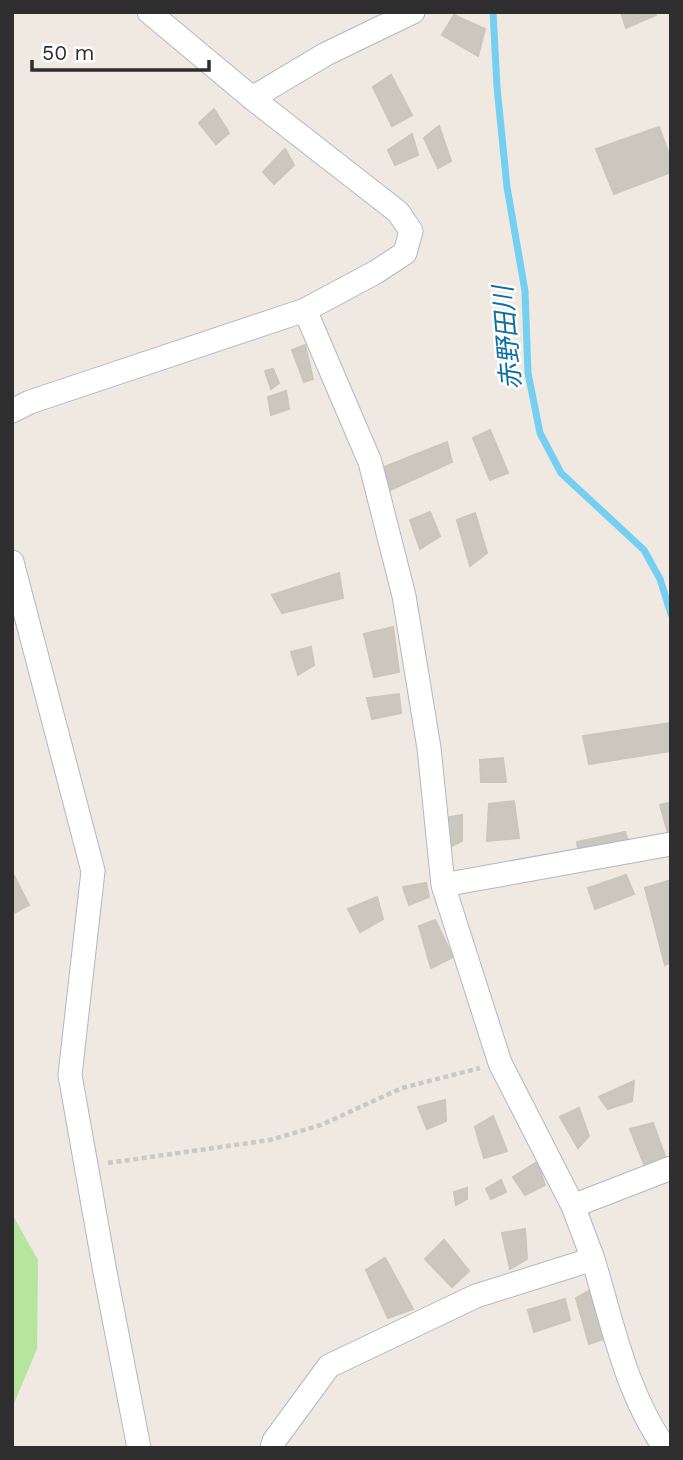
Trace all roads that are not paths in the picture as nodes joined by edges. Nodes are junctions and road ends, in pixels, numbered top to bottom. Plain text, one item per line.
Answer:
1 (149, 12) edge
2 (413, 12) edge
3 (252, 98) junction
4 (305, 310) junction
5 (12, 411) edge
6 (12, 562) edge
7 (671, 844) edge
8 (443, 885) junction
9 (671, 1168) edge
10 (573, 1206) junction
11 (593, 1259) junction
12 (139, 1448) edge
13 (272, 1448) edge
14 (665, 1448) edge

1 - 3 street
2 - 3 street
3 - 4 street
4 - 5 street
4 - 8 street
6 - 12 street
7 - 8 street
8 - 10 street
9 - 10 street
10 - 11 street
11 - 13 street
11 - 14 street

